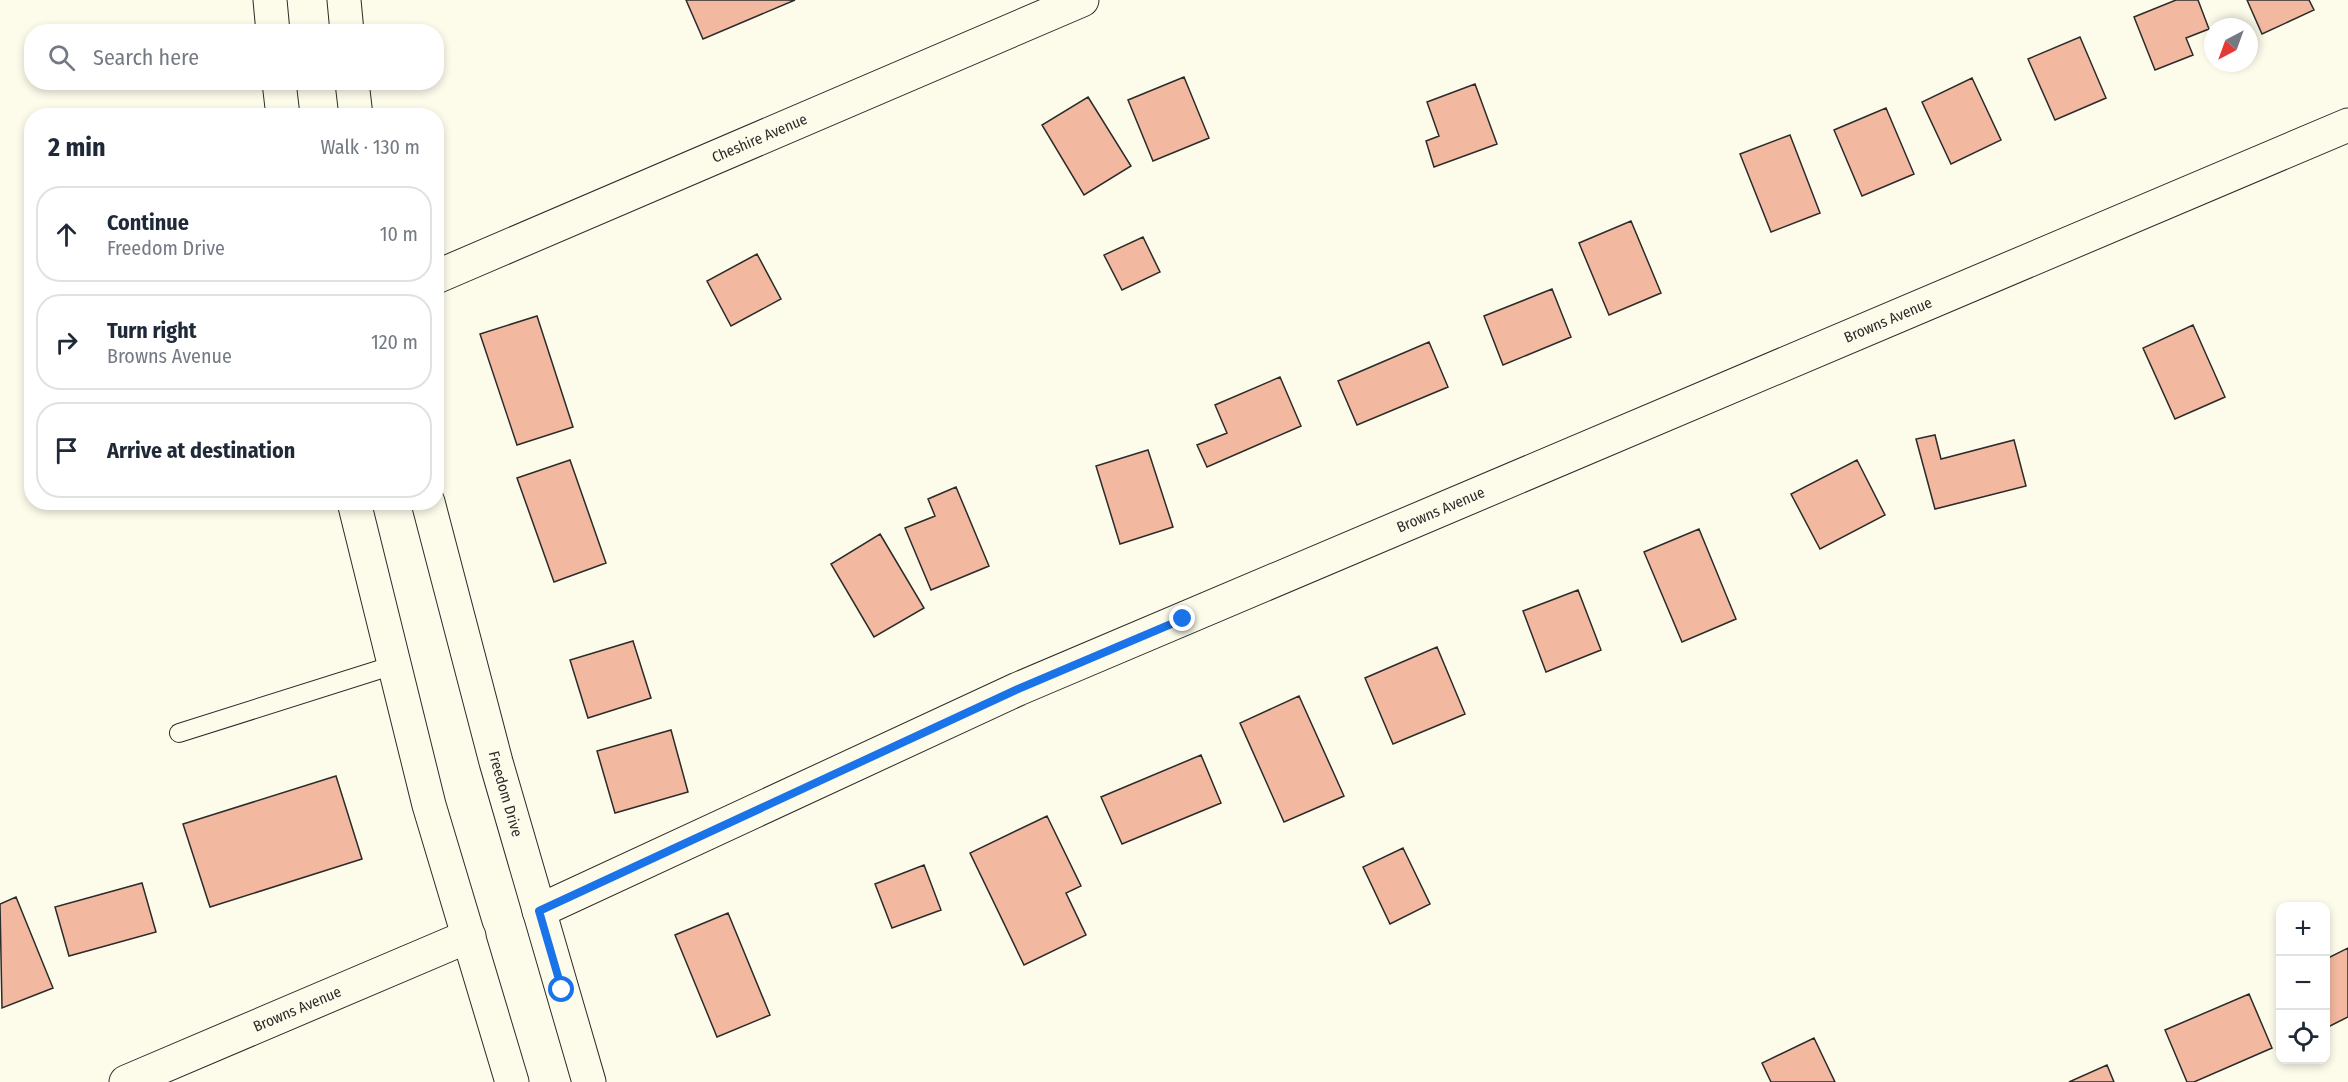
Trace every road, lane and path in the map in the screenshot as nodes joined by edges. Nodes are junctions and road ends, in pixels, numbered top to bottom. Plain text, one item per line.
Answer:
1 (270, 0) edge
2 (344, 0) edge
3 (1082, 0) edge
4 (272, 24) edge
5 (346, 24) edge
6 (280, 90) edge
7 (353, 90) edge
8 (282, 108) edge
9 (355, 108) edge
10 (2348, 125) edge
11 (444, 274) edge
12 (356, 510) edge
13 (430, 510) edge
14 (394, 665) junction
15 (179, 733) dead end
16 (539, 911) junction
17 (469, 936) junction
18 (126, 1082) edge
19 (512, 1082) edge
20 (589, 1082) edge

1 - 4 street
2 - 5 street
3 - 11 street, Cheshire Avenue
6 - 8 street
7 - 9 street
10 - 16 street, Browns Avenue
12 - 14 street
13 - 16 street, Freedom Drive
14 - 15 lane
14 - 17 street
16 - 20 street, Freedom Drive
17 - 18 street, Browns Avenue
17 - 19 street

